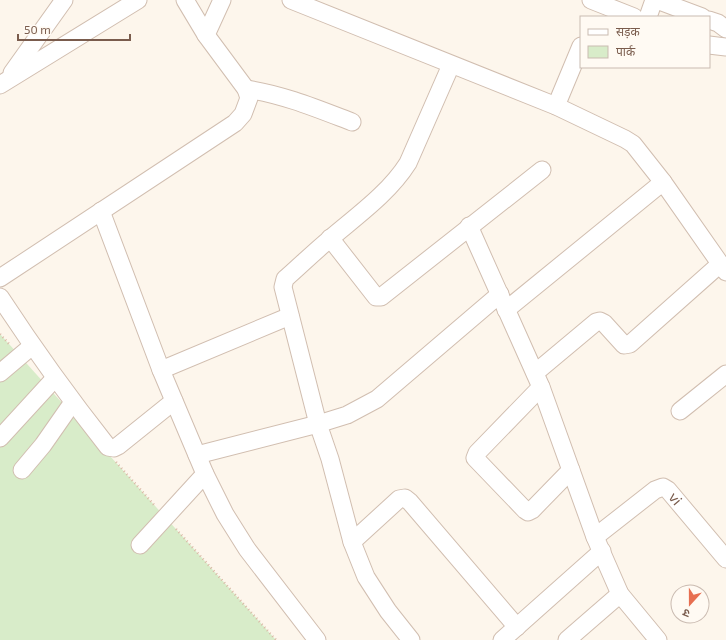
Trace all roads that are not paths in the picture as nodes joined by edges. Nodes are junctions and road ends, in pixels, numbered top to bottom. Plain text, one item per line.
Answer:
1 (64, 0) edge
2 (138, 0) edge
3 (186, 0) edge
4 (222, 0) edge
5 (291, 0) edge
6 (655, 0) edge
7 (595, 7) edge
8 (630, 16) edge
9 (648, 16) edge
10 (699, 16) edge
11 (710, 20) edge
12 (726, 29) edge
13 (206, 35) junction
14 (710, 45) edge
15 (726, 47) edge
16 (580, 48) edge
17 (451, 65) junction
18 (3, 82) edge
19 (246, 89) junction
20 (556, 106) junction
21 (352, 122) dead end
22 (542, 170) dead end
23 (664, 182) junction
24 (101, 211) junction
25 (470, 226) junction
26 (330, 238) junction
27 (723, 268) edge
28 (0, 278) edge
29 (500, 294) junction
30 (0, 297) edge
31 (506, 310) junction
32 (290, 316) junction
33 (32, 346) junction
34 (161, 370) junction
35 (0, 373) edge
36 (726, 374) edge
37 (55, 378) junction
38 (538, 380) junction
39 (174, 401) junction
40 (72, 402) junction
41 (680, 411) dead end
42 (318, 424) junction
43 (0, 438) edge
44 (197, 455) junction
45 (22, 470) dead end
46 (571, 470) junction
47 (205, 474) junction
48 (352, 542) junction
49 (598, 544) junction
50 (140, 546) dead end
51 (726, 559) edge
52 (620, 594) junction
53 (517, 627) junction
54 (317, 640) edge
55 (411, 640) edge
56 (502, 640) edge
57 (566, 640) edge
58 (658, 640) edge

1 - 18 street
2 - 18 street
3 - 13 street
4 - 13 street
5 - 17 street
6 - 9 street
6 - 10 street
7 - 8 street
11 - 12 street
13 - 19 street
14 - 15 street
16 - 20 street
17 - 20 street
17 - 26 street
19 - 21 street
19 - 24 street
20 - 23 street
22 - 25 street
23 - 27 street
23 - 31 street
24 - 28 street
24 - 34 street
25 - 26 street
25 - 29 street
26 - 32 street
27 - 38 street
29 - 31 street
29 - 42 street
30 - 33 street
31 - 38 street
32 - 34 street
32 - 42 street
33 - 35 street
33 - 37 street
34 - 39 street
36 - 41 street
37 - 40 street
37 - 43 street
38 - 46 street
38 - 46 street
39 - 40 street
39 - 44 street
40 - 45 street
42 - 44 street
42 - 48 street
44 - 47 street
46 - 49 street
47 - 50 street
47 - 54 street
48 - 53 street
48 - 55 street
49 - 51 street, vi
49 - 52 street
49 - 53 street
52 - 57 street
52 - 58 street
53 - 56 street

